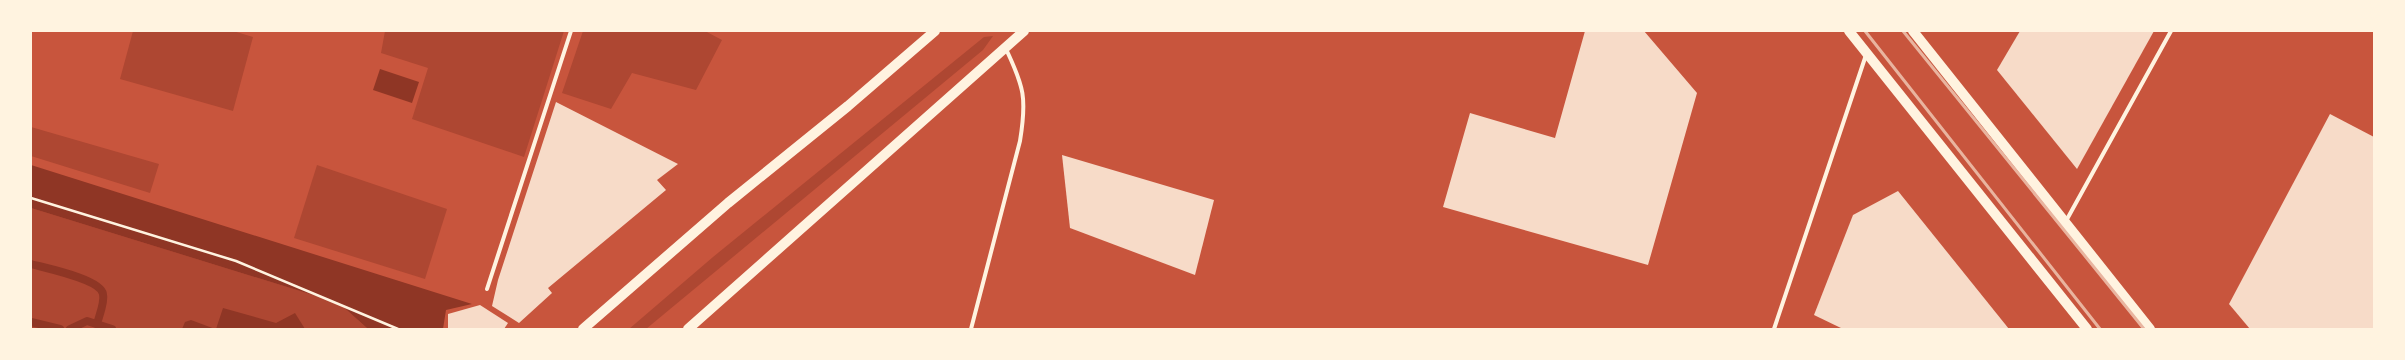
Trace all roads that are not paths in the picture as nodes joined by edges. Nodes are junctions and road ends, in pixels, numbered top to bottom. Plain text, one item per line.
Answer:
1 (571, 31) edge
2 (935, 31) edge
3 (1024, 31) edge
4 (1849, 31) edge
5 (1913, 31) edge
6 (2171, 31) edge
7 (1006, 49) junction
8 (1867, 53) junction
9 (2065, 222) junction
10 (488, 289) dead end
11 (583, 329) edge
12 (688, 329) edge
13 (971, 329) edge
14 (1774, 329) edge
15 (2087, 329) edge
16 (2150, 329) edge

1 - 10 street
2 - 11 main road
3 - 7 main road
4 - 8 main road
5 - 9 main road
6 - 9 street
7 - 12 main road
7 - 13 street
8 - 14 street
8 - 15 main road
9 - 16 main road

